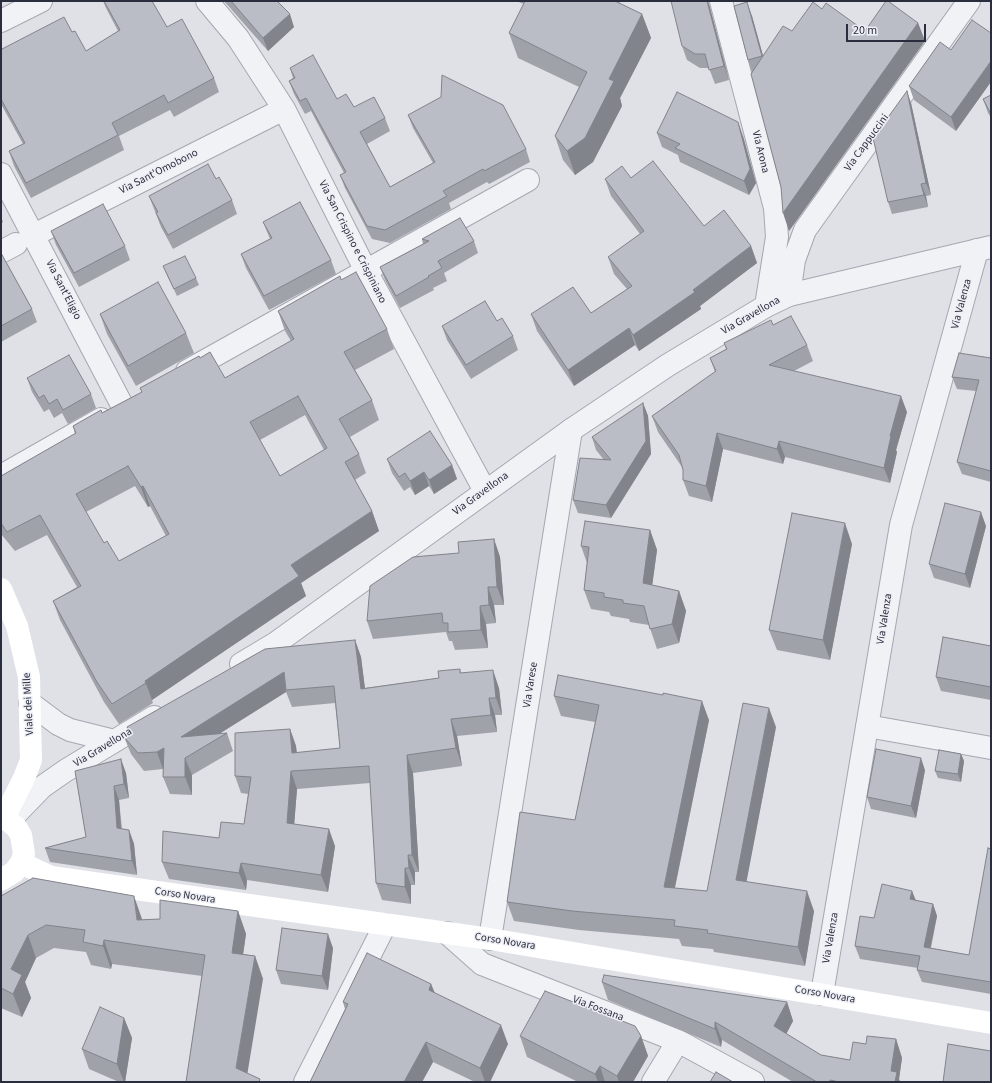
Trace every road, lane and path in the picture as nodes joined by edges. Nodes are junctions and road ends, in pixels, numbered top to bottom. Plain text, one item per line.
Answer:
1 (41, 1) edge
2 (207, 1) edge
3 (721, 1) edge
4 (969, 1) edge
5 (1, 21) edge
6 (284, 109) junction
7 (1, 174) edge
8 (528, 180) dead end
9 (17, 244) edge
10 (984, 248) edge
11 (366, 271) junction
12 (789, 295) junction
13 (766, 306) junction
14 (172, 380) edge
15 (572, 430) junction
16 (1, 476) edge
17 (485, 491) junction
18 (1, 589) edge
19 (222, 676) edge
20 (30, 703) junction
21 (168, 708) edge
22 (867, 726) junction
23 (114, 741) junction
24 (991, 748) edge
25 (5, 818) edge
26 (21, 863) junction
27 (1, 880) edge
28 (385, 924) junction
29 (447, 933) junction
30 (490, 940) junction
31 (822, 994) junction
32 (991, 1023) edge
33 (678, 1041) junction
34 (305, 1082) edge
35 (654, 1082) edge
36 (753, 1082) edge

1 - 5 street
2 - 6 street, Via San Crispino e Crispiniano
3 - 13 street, Via Arona
4 - 12 street, Via Cappuccini
6 - 9 street, Via Sant'Omobono
6 - 11 street, Via San Crispino e Crispiniano
7 - 9 street, Via Sant'Eligio
8 - 11 street
9 - 16 street, Via Sant'Eligio
10 - 12 street, Via Gravellona
10 - 22 street, Via Valenza
11 - 14 street
11 - 17 street, Via San Crispino e Crispiniano
12 - 13 street, Via Gravellona
13 - 15 street, Via Gravellona
15 - 17 street, Via Gravellona
15 - 30 street, Via Varese
17 - 19 street, Via Gravellona
18 - 20 main road, Viale dei Mille
20 - 23 street
20 - 25 main road, Viale dei Mille
21 - 23 street, Via Gravellona
22 - 24 street
22 - 31 street, Via Valenza
23 - 25 street, Via Gravellona
25 - 26 main road
26 - 27 main road
26 - 28 main road, Corso Novara
28 - 29 main road, Corso Novara
28 - 34 street
29 - 30 main road, Corso Novara
29 - 33 street, Via Fossana
30 - 31 main road, Corso Novara
31 - 32 main road, Corso Novara
33 - 35 street
33 - 36 street, Via Fossana

